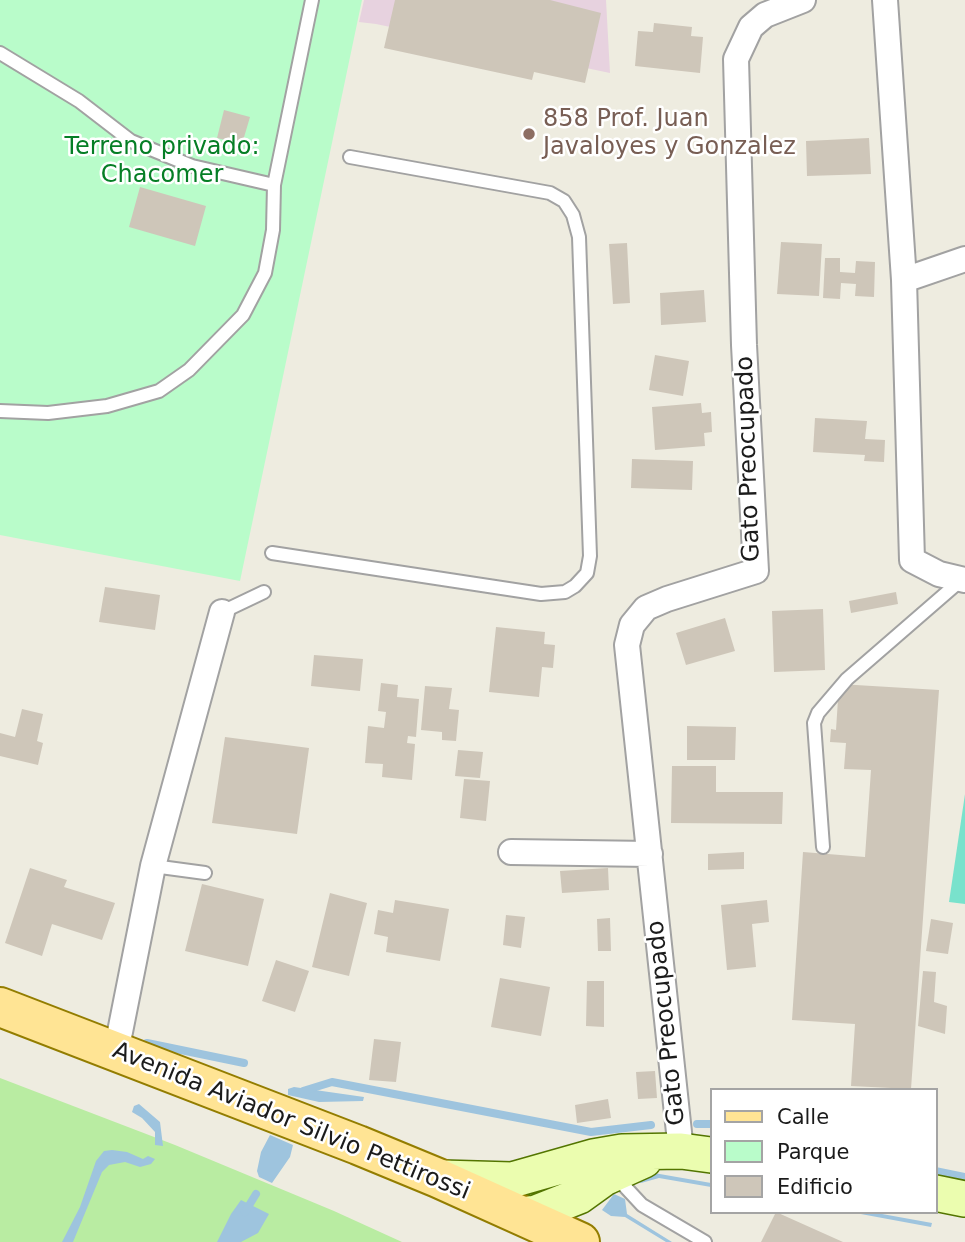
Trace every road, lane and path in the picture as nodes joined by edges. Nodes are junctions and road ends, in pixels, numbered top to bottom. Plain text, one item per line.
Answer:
1 (312, 0) edge
2 (803, 0) edge
3 (885, 0) edge
4 (0, 54) edge
5 (350, 157) dead end
6 (274, 185) junction
7 (965, 259) edge
8 (904, 280) junction
9 (0, 411) edge
10 (272, 552) dead end
11 (963, 580) edge
12 (264, 592) dead end
13 (222, 612) joint
14 (823, 847) dead end
15 (511, 852) dead end
16 (650, 854) junction
17 (153, 866) junction
18 (205, 873) dead end
19 (0, 1007) edge
20 (116, 1052) junction
21 (686, 1152) edge
22 (613, 1174) junction
23 (438, 1178) junction
24 (937, 1193) edge
25 (965, 1199) edge
26 (521, 1215) junction
27 (580, 1242) edge
28 (705, 1242) edge

1 - 6 lane
2 - 16 street, Gato Preocupado
3 - 8 street
4 - 6 lane
5 - 10 lane
6 - 9 lane
7 - 8 street
8 - 11 street
11 - 14 lane
12 - 13 lane
13 - 17 street
15 - 16 street
16 - 21 street, Gato Preocupado
17 - 18 lane
17 - 20 street
19 - 20 main road, Avenida Aviador Silvio Pettirossi
20 - 23 main road, Avenida Aviador Silvio Pettirossi
21 - 22 main road
21 - 23 main road
22 - 26 main road
22 - 28 lane
23 - 26 main road, Avenida Aviador Silvio Pettirossi
24 - 25 main road
26 - 27 main road, Avenida Aviador Silvio Pettirossi

